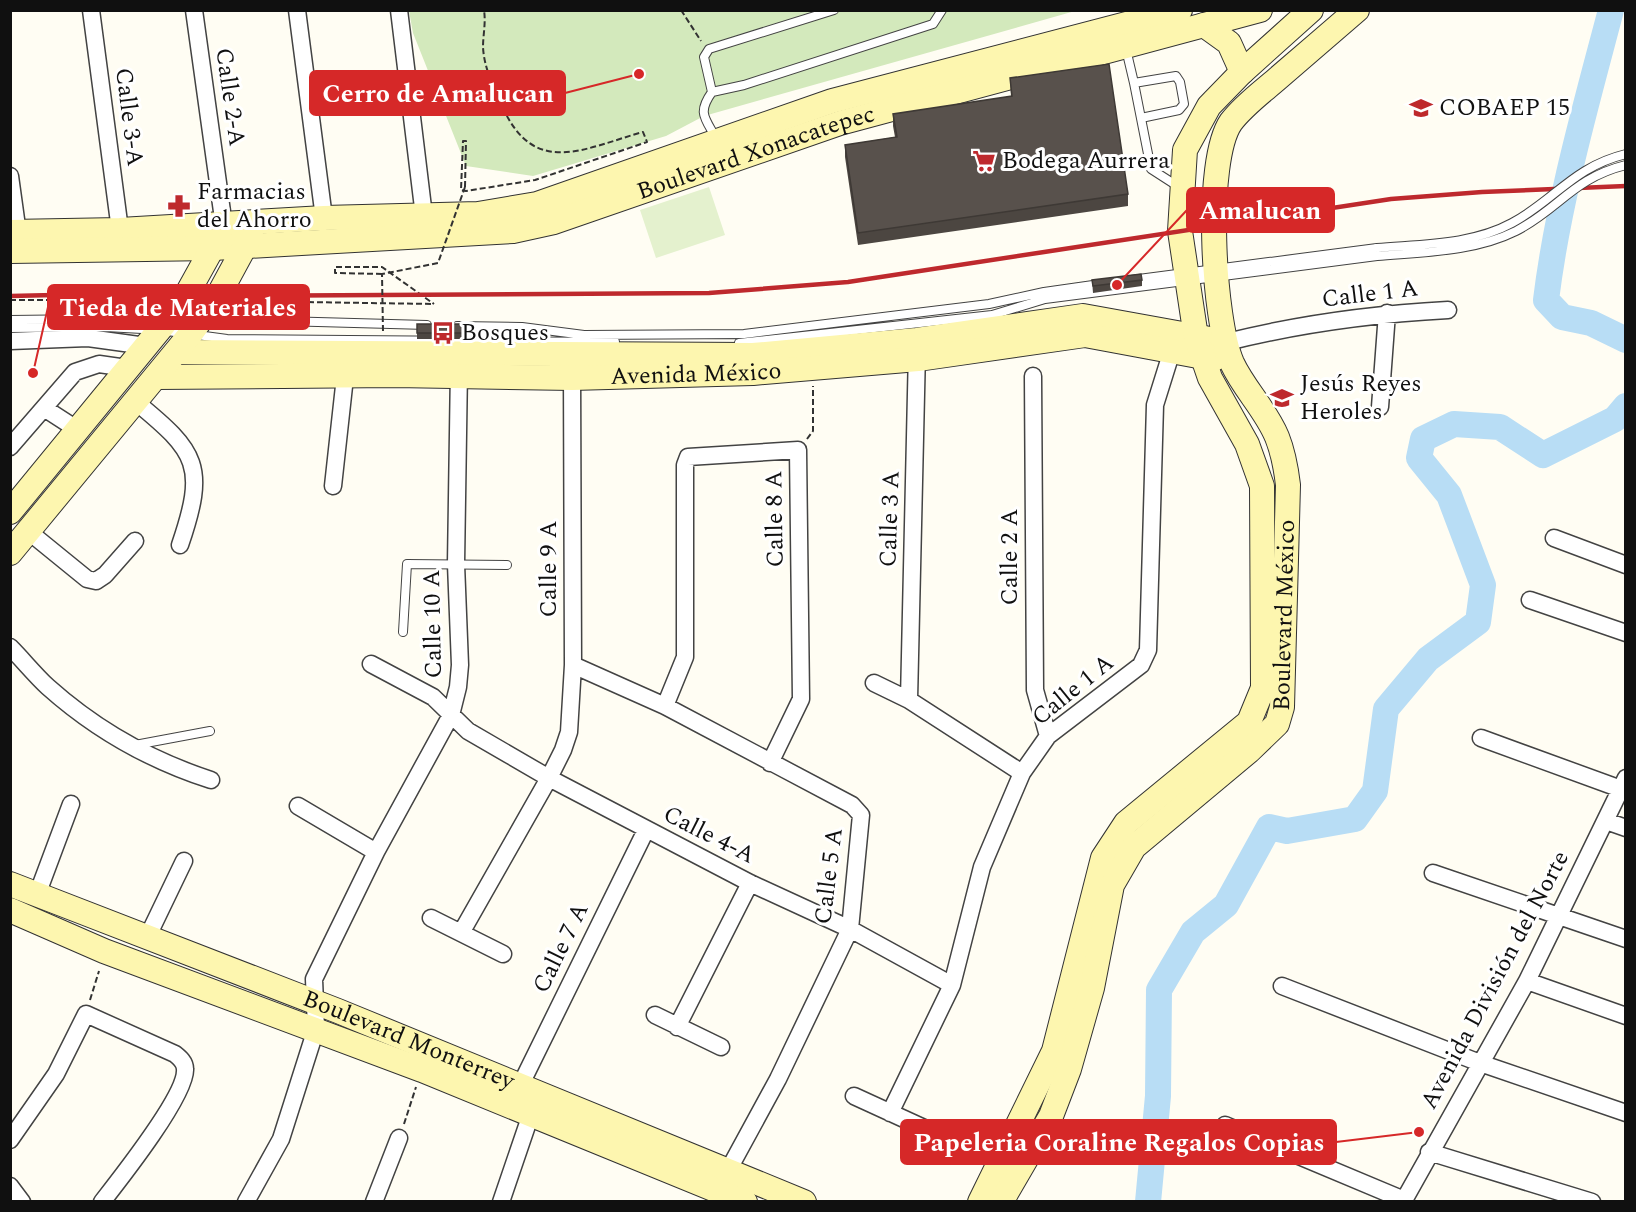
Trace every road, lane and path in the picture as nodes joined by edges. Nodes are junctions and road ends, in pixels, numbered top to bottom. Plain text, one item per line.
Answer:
1 (91, 10) edge
2 (194, 10) edge
3 (297, 10) edge
4 (399, 10) edge
5 (484, 10) edge
6 (681, 10) edge
7 (834, 10) edge
8 (942, 10) edge
9 (1180, 10) edge
10 (1260, 10) edge
11 (1311, 10) edge
12 (1357, 10) edge
13 (1204, 25) junction
14 (1126, 46) junction
15 (709, 49) junction
16 (1242, 72) junction
17 (1134, 84) junction
18 (712, 92) junction
19 (1141, 118) junction
20 (717, 141) junction
21 (1626, 154) edge
22 (1626, 165) edge
23 (10, 176) edge
24 (1182, 189) junction
25 (1215, 198) junction
26 (424, 216) junction
27 (324, 218) junction
28 (224, 226) junction
29 (120, 230) junction
30 (251, 235) junction
31 (15, 241) edge
32 (213, 248) junction
33 (1252, 268) junction
34 (1216, 273) junction
35 (380, 274) junction
36 (1185, 277) junction
37 (434, 304) dead end
38 (1448, 310) dead end
39 (1387, 314) junction
40 (10, 320) edge
41 (438, 325) edge
42 (450, 326) edge
43 (10, 328) edge
44 (158, 331) junction
45 (382, 331) dead end
46 (189, 336) junction
47 (10, 341) edge
48 (1187, 345) junction
49 (917, 350) junction
50 (1229, 352) junction
51 (459, 365) junction
52 (572, 367) junction
53 (127, 368) junction
54 (814, 368) junction
55 (345, 376) junction
56 (1033, 376) dead end
57 (156, 377) junction
58 (136, 402) junction
59 (1380, 407) dead end
60 (44, 408) junction
61 (78, 430) junction
62 (10, 447) edge
63 (798, 450) junction
64 (333, 486) dead end
65 (10, 512) edge
66 (28, 531) junction
67 (1554, 538) dead end
68 (135, 541) dead end
69 (180, 545) dead end
70 (10, 553) edge
71 (456, 564) junction
72 (507, 565) dead end
73 (1626, 565) edge
74 (1530, 600) dead end
75 (404, 632) dead end
76 (1626, 633) edge
77 (10, 647) edge
78 (371, 664) dead end
79 (573, 664) junction
80 (874, 683) dead end
81 (909, 700) junction
82 (664, 706) junction
83 (451, 715) junction
84 (210, 731) dead end
85 (1048, 736) junction
86 (1481, 738) dead end
87 (132, 746) junction
88 (770, 763) junction
89 (1022, 773) junction
90 (549, 778) junction
91 (211, 780) dead end
92 (1623, 784) edge
93 (71, 804) dead end
94 (298, 806) dead end
95 (1606, 821) junction
96 (1626, 828) edge
97 (646, 830) junction
98 (376, 852) junction
99 (184, 861) dead end
100 (1433, 873) dead end
101 (750, 883) junction
102 (10, 884) edge
103 (37, 894) junction
104 (10, 910) edge
105 (1559, 916) junction
106 (431, 918) dead end
107 (850, 929) junction
108 (460, 933) junction
109 (147, 938) junction
110 (1626, 939) edge
111 (104, 951) junction
112 (503, 954) dead end
113 (1527, 981) junction
114 (952, 985) junction
115 (1282, 986) dead end
116 (316, 1003) junction
117 (86, 1014) junction
118 (655, 1015) dead end
119 (1626, 1016) edge
120 (677, 1027) junction
121 (316, 1029) junction
122 (721, 1047) dead end
123 (1480, 1063) junction
124 (422, 1070) junction
125 (526, 1089) junction
126 (854, 1096) dead end
127 (890, 1113) junction
128 (1626, 1113) edge
129 (531, 1114) junction
130 (1225, 1125) dead end
131 (937, 1134) dead end
132 (399, 1138) joint
133 (10, 1140) edge
134 (1429, 1152) junction
135 (729, 1169) junction
136 (10, 1186) edge
137 (757, 1192) edge
138 (1404, 1201) edge
139 (22, 1202) edge
140 (102, 1202) edge
141 (246, 1202) edge
142 (374, 1202) edge
143 (501, 1202) edge
144 (745, 1202) edge
145 (804, 1202) edge
146 (980, 1202) edge
147 (1001, 1202) edge
148 (1592, 1202) edge

1 - 29 street, Calle 3-A
2 - 28 street, Calle 2-A
3 - 27 street
4 - 26 street
5 - 35 path, bridge
6 - 15 path
7 - 15 lane
8 - 18 lane
9 - 20 street, Boulevard Xonacatepec
10 - 13 street, Boulevard Xonacatepec
11 - 16 street, Boulevard México
12 - 25 street, Boulevard México
13 - 14 street, Boulevard Xonacatepec
13 - 16 street
14 - 17 lane
14 - 30 street, Boulevard Xonacatepec
15 - 18 lane
16 - 24 street, Boulevard México
17 - 19 lane
17 - 19 lane
18 - 20 lane
19 - 24 lane
20 - 26 street, Boulevard Xonacatepec
21 - 33 lane, bridge
22 - 33 lane, bridge
23 - 31 street
24 - 25 lane
24 - 36 street, Boulevard México
25 - 34 street, Boulevard México
26 - 27 street, Boulevard Xonacatepec
27 - 30 street, Boulevard Xonacatepec
28 - 29 street
28 - 30 street
28 - 32 street
29 - 31 street
30 - 32 street
30 - 46 street
31 - 32 street
32 - 44 street
33 - 34 lane
34 - 36 lane
34 - 50 street, Boulevard México
35 - 37 path
35 - 45 path, bridge
36 - 42 lane
36 - 46 lane
36 - 48 street, Boulevard México
38 - 39 street, Calle 1 A
39 - 50 street, Calle 1 A
39 - 59 street
40 - 44 lane
41 - 46 lane
43 - 44 lane
44 - 46 lane
44 - 46 lane
44 - 47 street
44 - 53 street
46 - 51 street, Avenida México
46 - 57 street
48 - 49 street, Avenida México
48 - 50 street, Avenida México
48 - 85 street, Calle 1 A
48 - 146 street, Boulevard México
49 - 52 street, Avenida México
49 - 54 street, Avenida México
49 - 81 street, Calle 3 A
50 - 147 street, Boulevard México
51 - 52 street, Avenida México
51 - 55 street, Avenida México
51 - 71 street, Calle 10 A
52 - 54 street, Avenida México
52 - 79 street, Calle 9 A
53 - 60 street
53 - 61 street
54 - 63 path
55 - 57 street, Avenida México
55 - 64 street
56 - 85 street, Calle 2 A
57 - 58 street
58 - 66 street
58 - 69 street
60 - 61 street
60 - 62 street
61 - 65 street
63 - 82 street, Calle 8 A
63 - 88 street, Calle 8 A
66 - 68 street
66 - 70 street
67 - 73 street
71 - 72 lane
71 - 75 lane
71 - 83 street, Calle 10 A
74 - 76 street
77 - 87 street
78 - 83 street, Calle 4-A
79 - 82 street, Calle 5 A
79 - 90 street, Calle 9 A
80 - 81 street
81 - 89 street
82 - 88 street, Calle 5 A
83 - 90 street, Calle 4-A
83 - 98 street, Calle 10 A
84 - 87 lane
85 - 89 street, Calle 1 A
86 - 92 street
87 - 91 street
88 - 107 street, Calle 5 A
89 - 114 street, Calle 1 A
90 - 97 street, Calle 4-A
90 - 108 street, Calle 9 A
92 - 95 street, Avenida División del Norte
93 - 103 street
94 - 98 street
95 - 96 street
95 - 105 street, Avenida División del Norte
97 - 101 street, Calle 4-A
97 - 125 street, Calle 7 A
98 - 116 street, Calle 10 A
99 - 109 street
100 - 105 street
101 - 107 street, Calle 4-A
101 - 120 street
102 - 103 street, Boulevard Monterrey
103 - 109 street, Boulevard Monterrey
104 - 111 street, Boulevard Monterrey
105 - 110 street
105 - 113 street, Avenida División del Norte
106 - 108 street
107 - 114 street, Calle 4-A
107 - 135 street, Calle 5 A
108 - 112 street
109 - 116 street, Boulevard Monterrey
111 - 117 path
111 - 121 street, Boulevard Monterrey
113 - 119 street
113 - 123 street, Avenida División del Norte
114 - 127 street, Calle 1 A
115 - 123 street
116 - 121 street, Calle 10 A
116 - 125 street, Boulevard Monterrey
117 - 133 street
117 - 140 street
118 - 120 street
120 - 122 street
121 - 124 street, Boulevard Monterrey
121 - 141 street, Calle 10 A
123 - 128 street
123 - 134 street, Avenida División del Norte
124 - 129 street, Boulevard Monterrey
124 - 132 path
125 - 129 street
125 - 135 street, Boulevard Monterrey
126 - 127 street
127 - 131 street
129 - 143 street
129 - 144 street, Boulevard Monterrey
130 - 138 street
132 - 142 street
134 - 138 street, Avenida División del Norte
134 - 148 street
135 - 137 street, Boulevard Monterrey
136 - 139 street
137 - 145 street, Boulevard Monterrey

